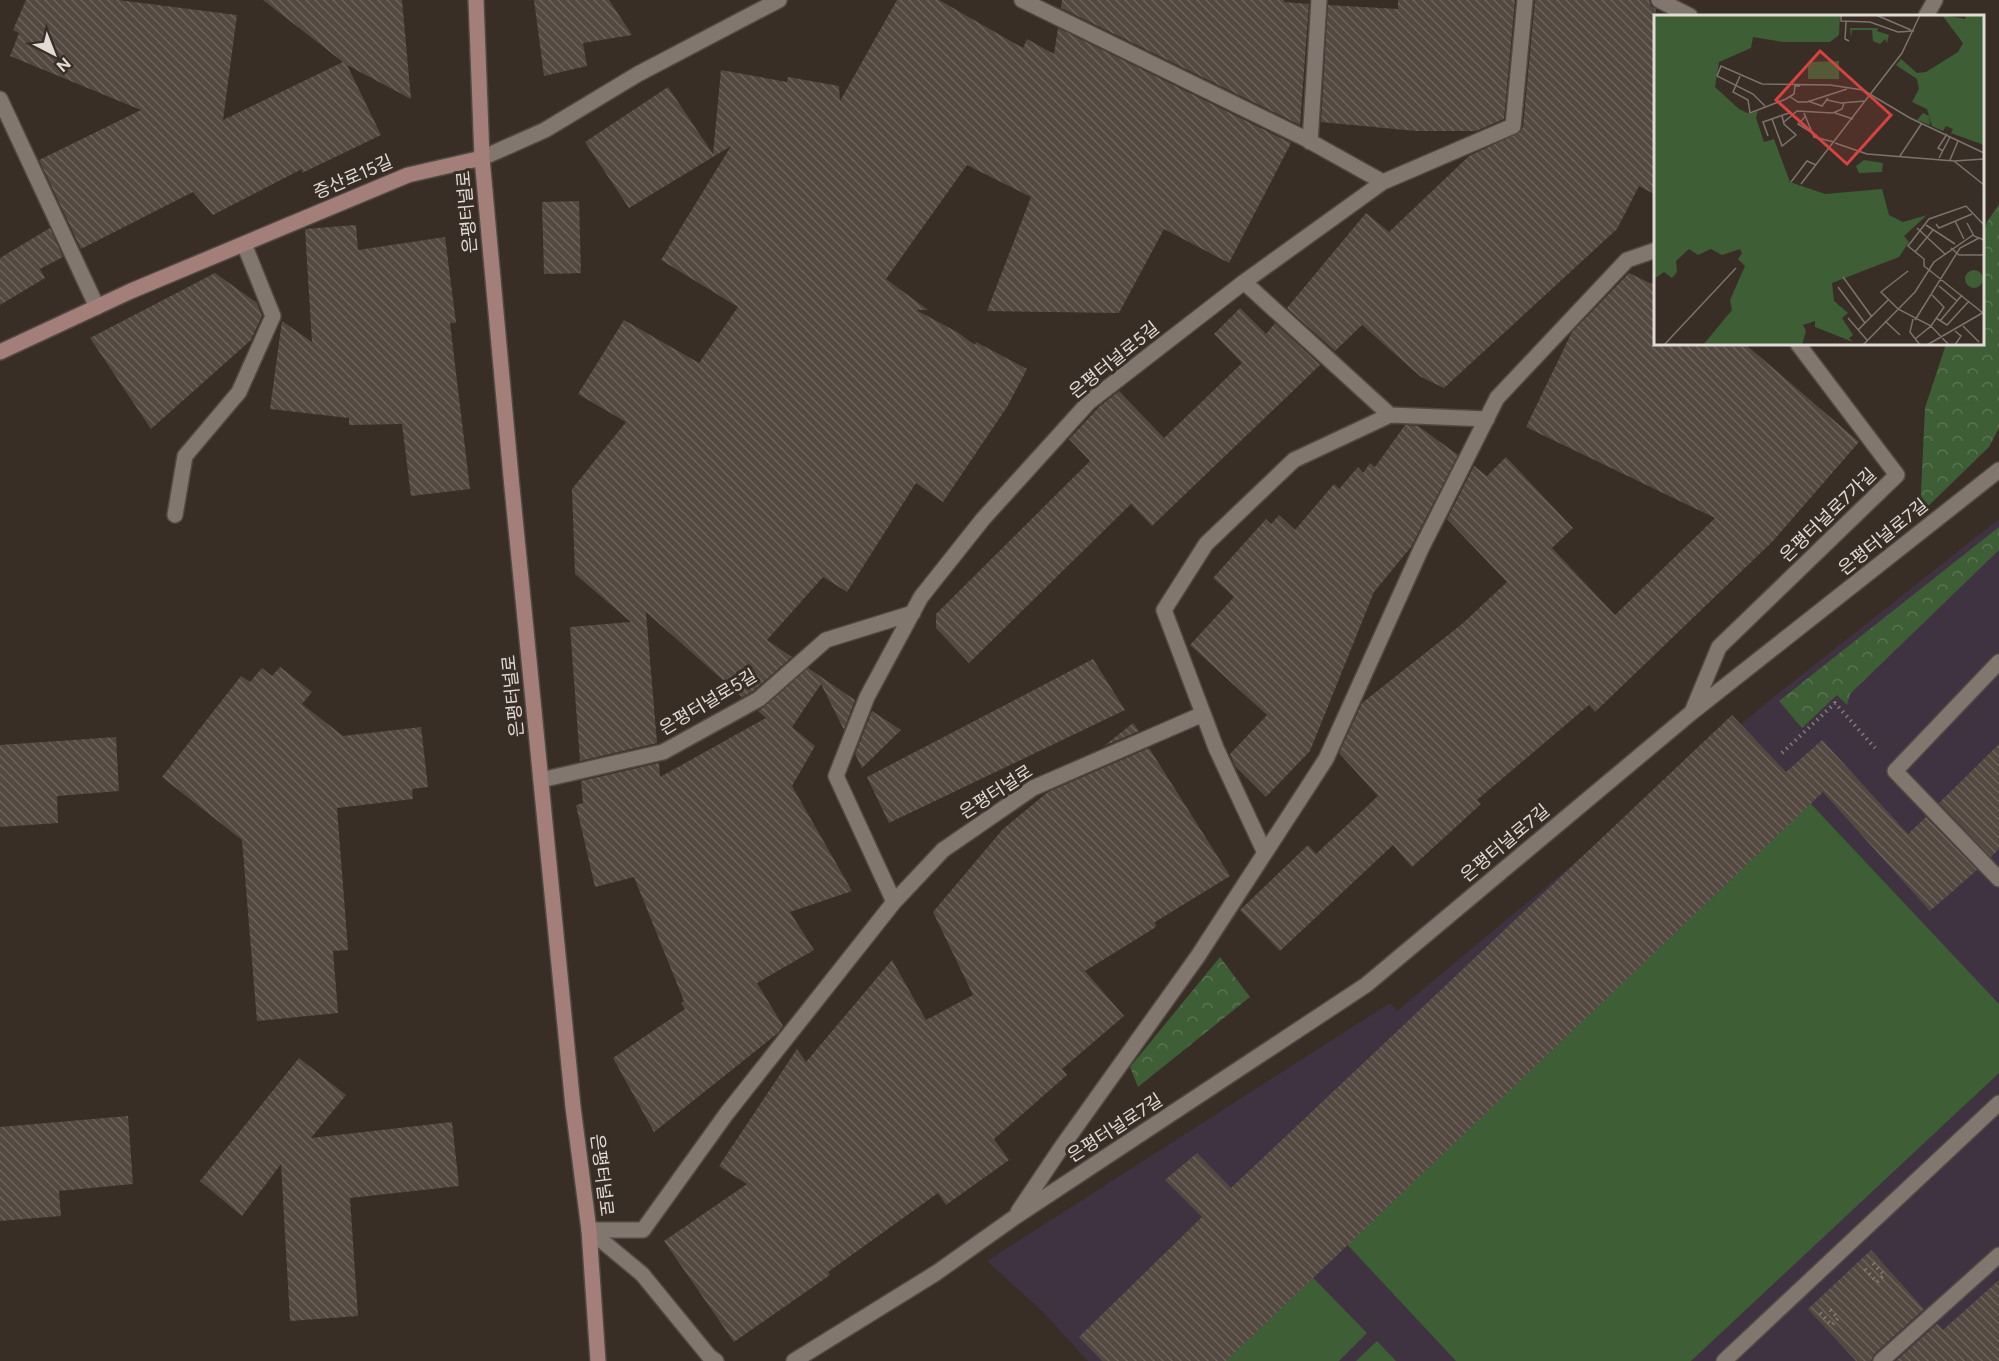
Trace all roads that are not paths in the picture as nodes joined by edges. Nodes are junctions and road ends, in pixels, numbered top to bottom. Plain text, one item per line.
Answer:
1 (476, 0) edge
2 (779, 0) edge
3 (1022, 0) edge
4 (1319, 0) edge
5 (1525, 0) edge
6 (1659, 0) edge
7 (1935, 0) edge
8 (1688, 15) edge
9 (1927, 15) edge
10 (0, 99) edge
11 (1310, 142) junction
12 (482, 158) junction
13 (1383, 182) junction
14 (244, 244) junction
15 (1654, 251) edge
16 (1244, 282) junction
17 (97, 307) junction
18 (1799, 345) edge
19 (0, 352) edge
20 (1390, 415) junction
21 (1487, 419) junction
22 (1999, 470) edge
23 (175, 515) dead end
24 (913, 612) junction
25 (1999, 662) edge
26 (1691, 713) junction
27 (1203, 714) junction
28 (541, 780) junction
29 (1265, 853) junction
30 (1999, 879) edge
31 (894, 902) junction
32 (1999, 1103) edge
33 (1015, 1217) junction
34 (589, 1230) junction
35 (1999, 1255) edge
36 (598, 1361) edge
37 (716, 1361) edge
38 (794, 1361) edge
39 (1724, 1361) edge
40 (1881, 1361) edge

1 - 12 main road, 은평터널로
2 - 12 street, 은평터널로
3 - 11 street
4 - 11 street
5 - 13 street, 은평터널로5길
6 - 8 street
7 - 9 street
10 - 17 street
11 - 13 street
12 - 14 main road, 증산로15길
12 - 28 main road, 은평터널로
13 - 16 street, 은평터널로5길
14 - 17 main road, 증산로15길
14 - 23 street
15 - 21 street, 은평터널로7길
16 - 20 street
16 - 24 street, 은평터널로5길
17 - 19 main road, 증산로15길
18 - 26 street, 은평터널로7가길
20 - 21 street
20 - 27 street
21 - 29 street, 은평터널로7길
22 - 26 street, 은평터널로7길
24 - 28 street, 은평터널로5길
24 - 31 street, 은평터널로5길
25 - 30 street
26 - 33 street, 은평터널로7길
27 - 29 street
27 - 31 street, 은평터널로
28 - 34 main road, 은평터널로
29 - 33 street, 은평터널로7길
31 - 34 street, 은평터널로
32 - 39 street
33 - 38 street, 은평터널로7길
34 - 36 main road, 은평터널로
34 - 37 street
35 - 40 street

